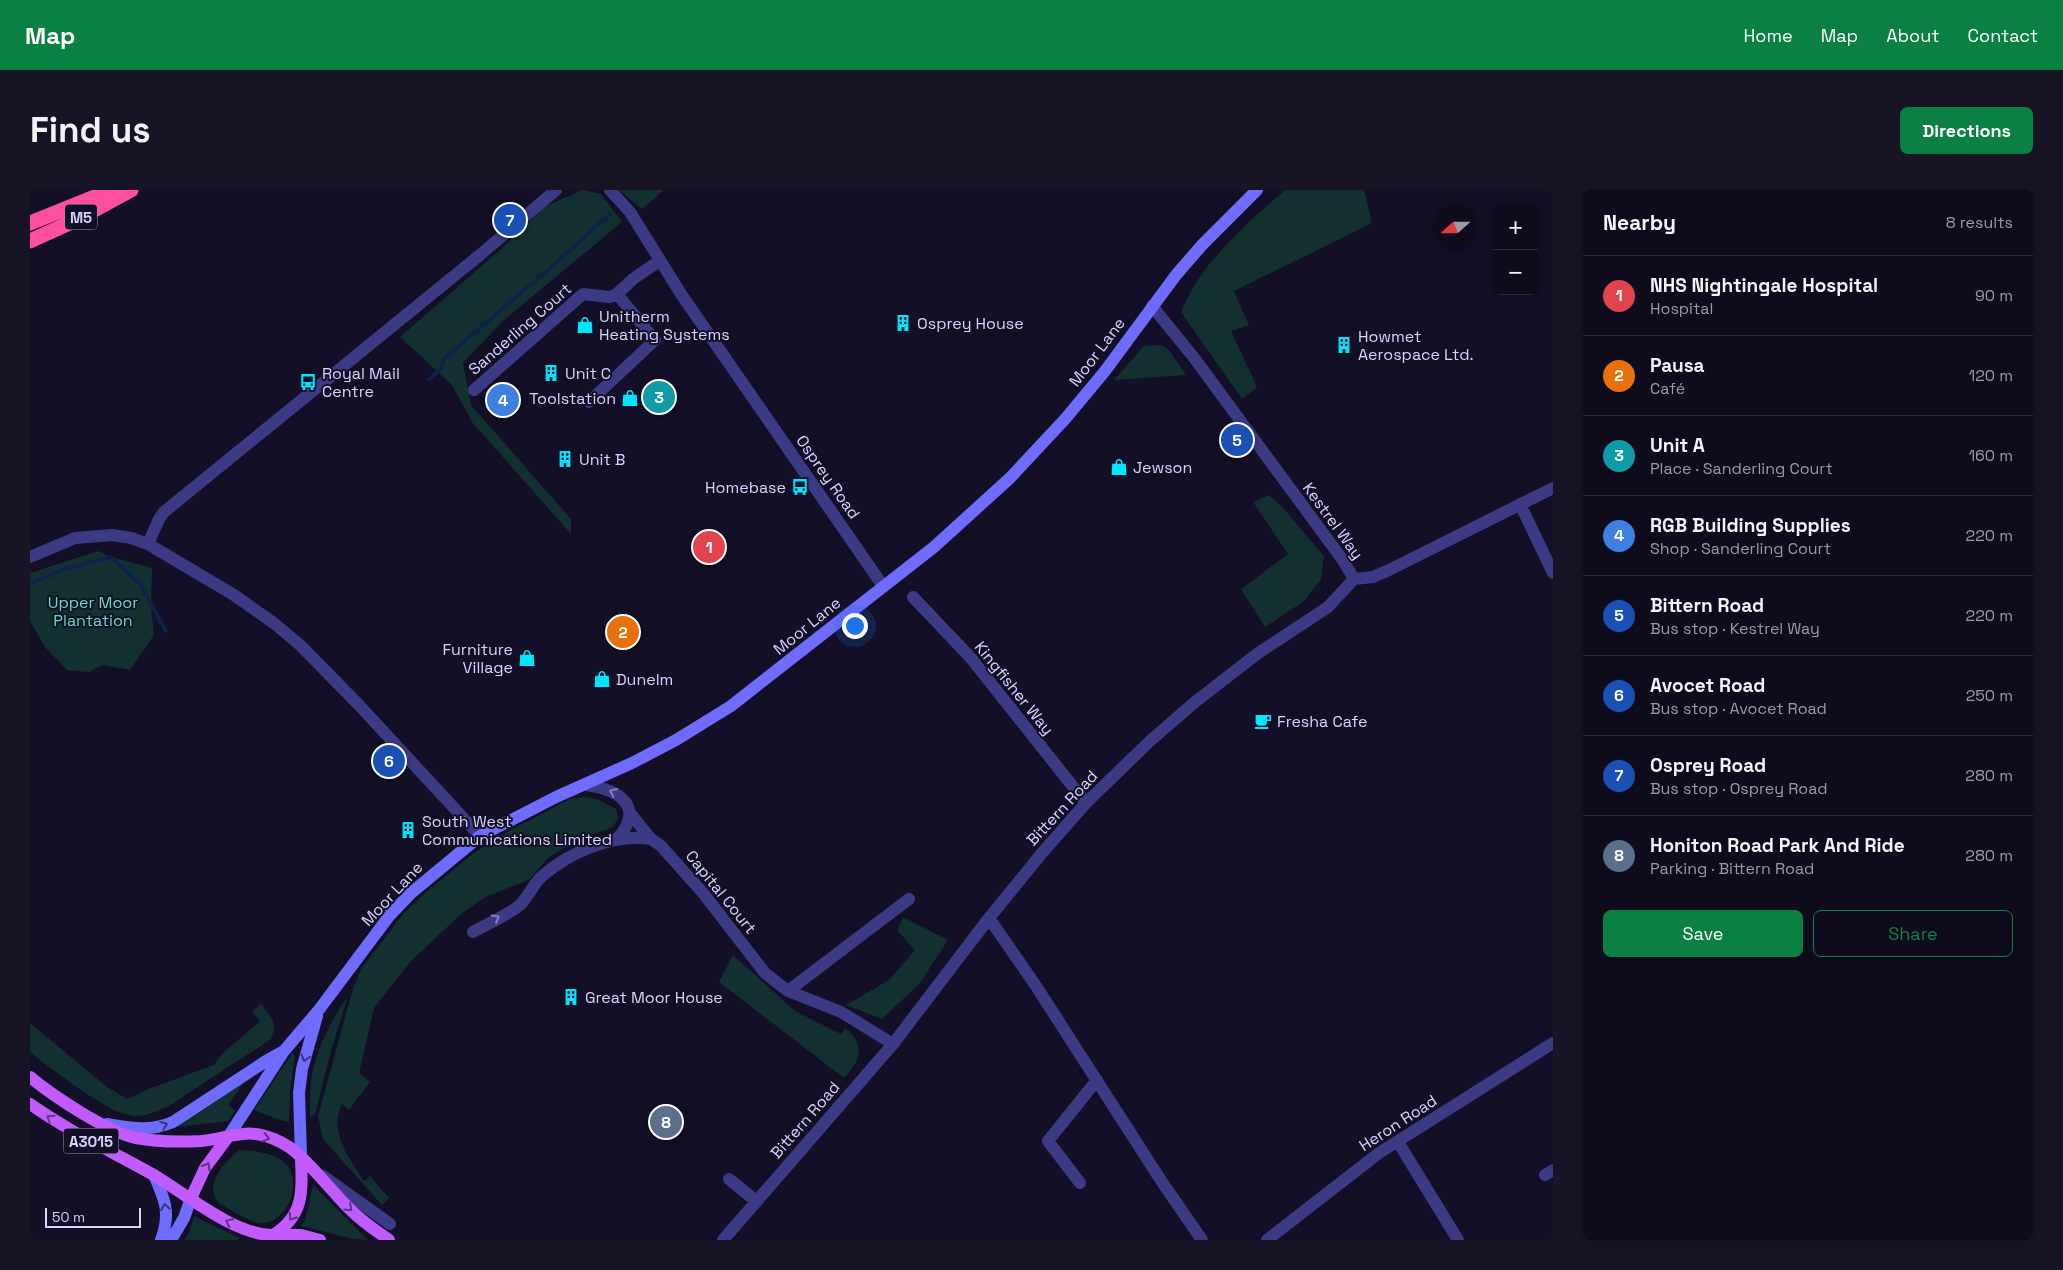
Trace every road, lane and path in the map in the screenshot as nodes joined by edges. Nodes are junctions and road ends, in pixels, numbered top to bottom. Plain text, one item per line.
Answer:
1 (112, 190) edge
2 (131, 190) edge
3 (556, 190) edge
4 (610, 190) edge
5 (1257, 190) edge
6 (30, 223) edge
7 (30, 241) edge
8 (658, 261) junction
9 (617, 294) junction
10 (1152, 306) junction
11 (474, 390) dead end
12 (589, 402) dead end
13 (1553, 488) edge
14 (1520, 504) junction
15 (148, 544) junction
16 (30, 557) edge
17 (1553, 573) edge
18 (1354, 579) junction
19 (883, 586) junction
20 (913, 597) dead end
21 (585, 785) junction
22 (1086, 803) junction
23 (630, 813) junction
24 (480, 836) junction
25 (651, 839) junction
26 (616, 840) junction
27 (909, 900) dead end
28 (989, 918) junction
29 (473, 932) dead end
30 (788, 991) junction
31 (318, 1011) junction
32 (1553, 1043) edge
33 (893, 1044) junction
34 (284, 1051) junction
35 (30, 1077) edge
36 (1097, 1080) junction
37 (30, 1104) edge
38 (99, 1122) junction
39 (228, 1137) junction
40 (1398, 1142) junction
41 (301, 1157) junction
42 (317, 1172) junction
43 (154, 1176) junction
44 (729, 1179) dead end
45 (1080, 1183) dead end
46 (191, 1198) junction
47 (756, 1201) junction
48 (390, 1224) dead end
49 (271, 1235) junction
50 (161, 1240) edge
51 (171, 1240) edge
52 (257, 1240) edge
53 (320, 1240) edge
54 (389, 1240) edge
55 (723, 1240) edge
56 (1202, 1240) edge
57 (1267, 1240) edge
58 (1458, 1240) edge

1 - 6 highway, M5
2 - 7 highway, M5
3 - 15 street
4 - 8 street, Osprey Road
5 - 10 main road, Moor Lane
8 - 9 street
8 - 19 street, Osprey Road
9 - 11 street, Sanderling Court
9 - 12 street
10 - 18 street, Kestrel Way
10 - 19 main road, Moor Lane
13 - 14 street, Kestrel Way
14 - 17 street
14 - 18 street, Kestrel Way
15 - 16 street
15 - 24 street
18 - 22 street, Bittern Road
19 - 21 main road, Moor Lane
20 - 22 street, Kingfisher Way
23 -> 21 street, Capital Court
21 - 24 main road, Moor Lane
22 - 28 street, Bittern Road
23 - 25 street, Capital Court
23 - 26 street
24 - 31 main road, Moor Lane
25 - 26 street
25 - 30 street, Capital Court
29 -> 26 street
27 - 30 street
28 - 33 street, Bittern Road
28 - 36 street
30 - 33 street, Capital Court
31 - 34 main road, Moor Lane
31 -> 41 main road, Moor Lane
32 - 40 street, Heron Road
33 - 47 street, Bittern Road
38 -> 34 main road
34 - 39 main road, Moor Lane
35 - 38 main road, A3015
36 - 45 street
36 - 56 street
43 -> 37 main road, A3015
38 - 39 main road, A3015
39 -> 41 main road
46 -> 39 main road
40 - 57 street, Heron Road
40 - 58 street
41 - 42 main road
41 -> 49 main road
42 - 48 street
42 -> 54 main road
43 - 46 main road, A3015
50 -> 43 main road
44 - 47 street
49 -> 46 main road
46 - 51 main road
47 - 55 street, Bittern Road
49 - 52 main road
49 - 53 main road

